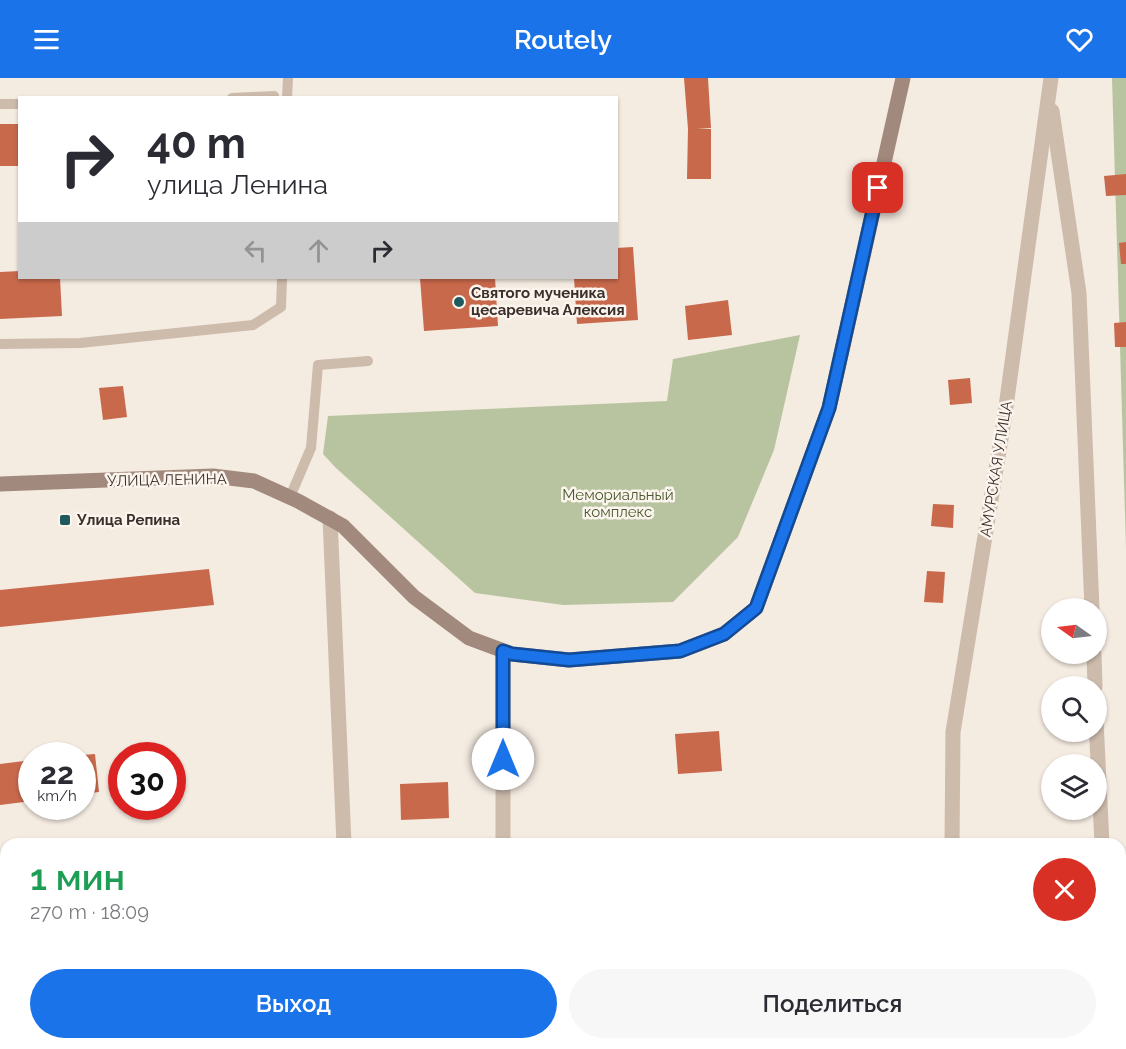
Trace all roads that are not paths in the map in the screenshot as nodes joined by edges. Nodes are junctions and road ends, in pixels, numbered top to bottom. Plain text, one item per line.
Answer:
1 (288, 78) edge
2 (903, 78) edge
3 (1051, 86) edge
4 (287, 96) edge
5 (18, 104) edge
6 (0, 105) edge
7 (282, 279) edge
8 (0, 344) edge
9 (368, 361) dead end
10 (0, 484) edge
11 (290, 497) junction
12 (330, 518) junction
13 (1092, 598) edge
14 (503, 651) junction
15 (1097, 742) edge
16 (344, 838) edge
17 (503, 838) edge
18 (952, 838) edge
19 (1102, 838) edge

1 - 4 lane
2 - 14 main road, УЛИЦА ЛЕНИНА
3 - 13 street, АМУРСКАЯ УЛИЦА
3 - 18 street, АМУРСКАЯ УЛИЦА
5 - 6 lane
7 - 8 lane
9 - 11 lane
10 - 11 main road, УЛИЦА ЛЕНИНА
11 - 12 main road, УЛИЦА ЛЕНИНА
12 - 14 main road, УЛИЦА ЛЕНИНА
12 - 16 street
14 - 17 street
15 - 19 street

